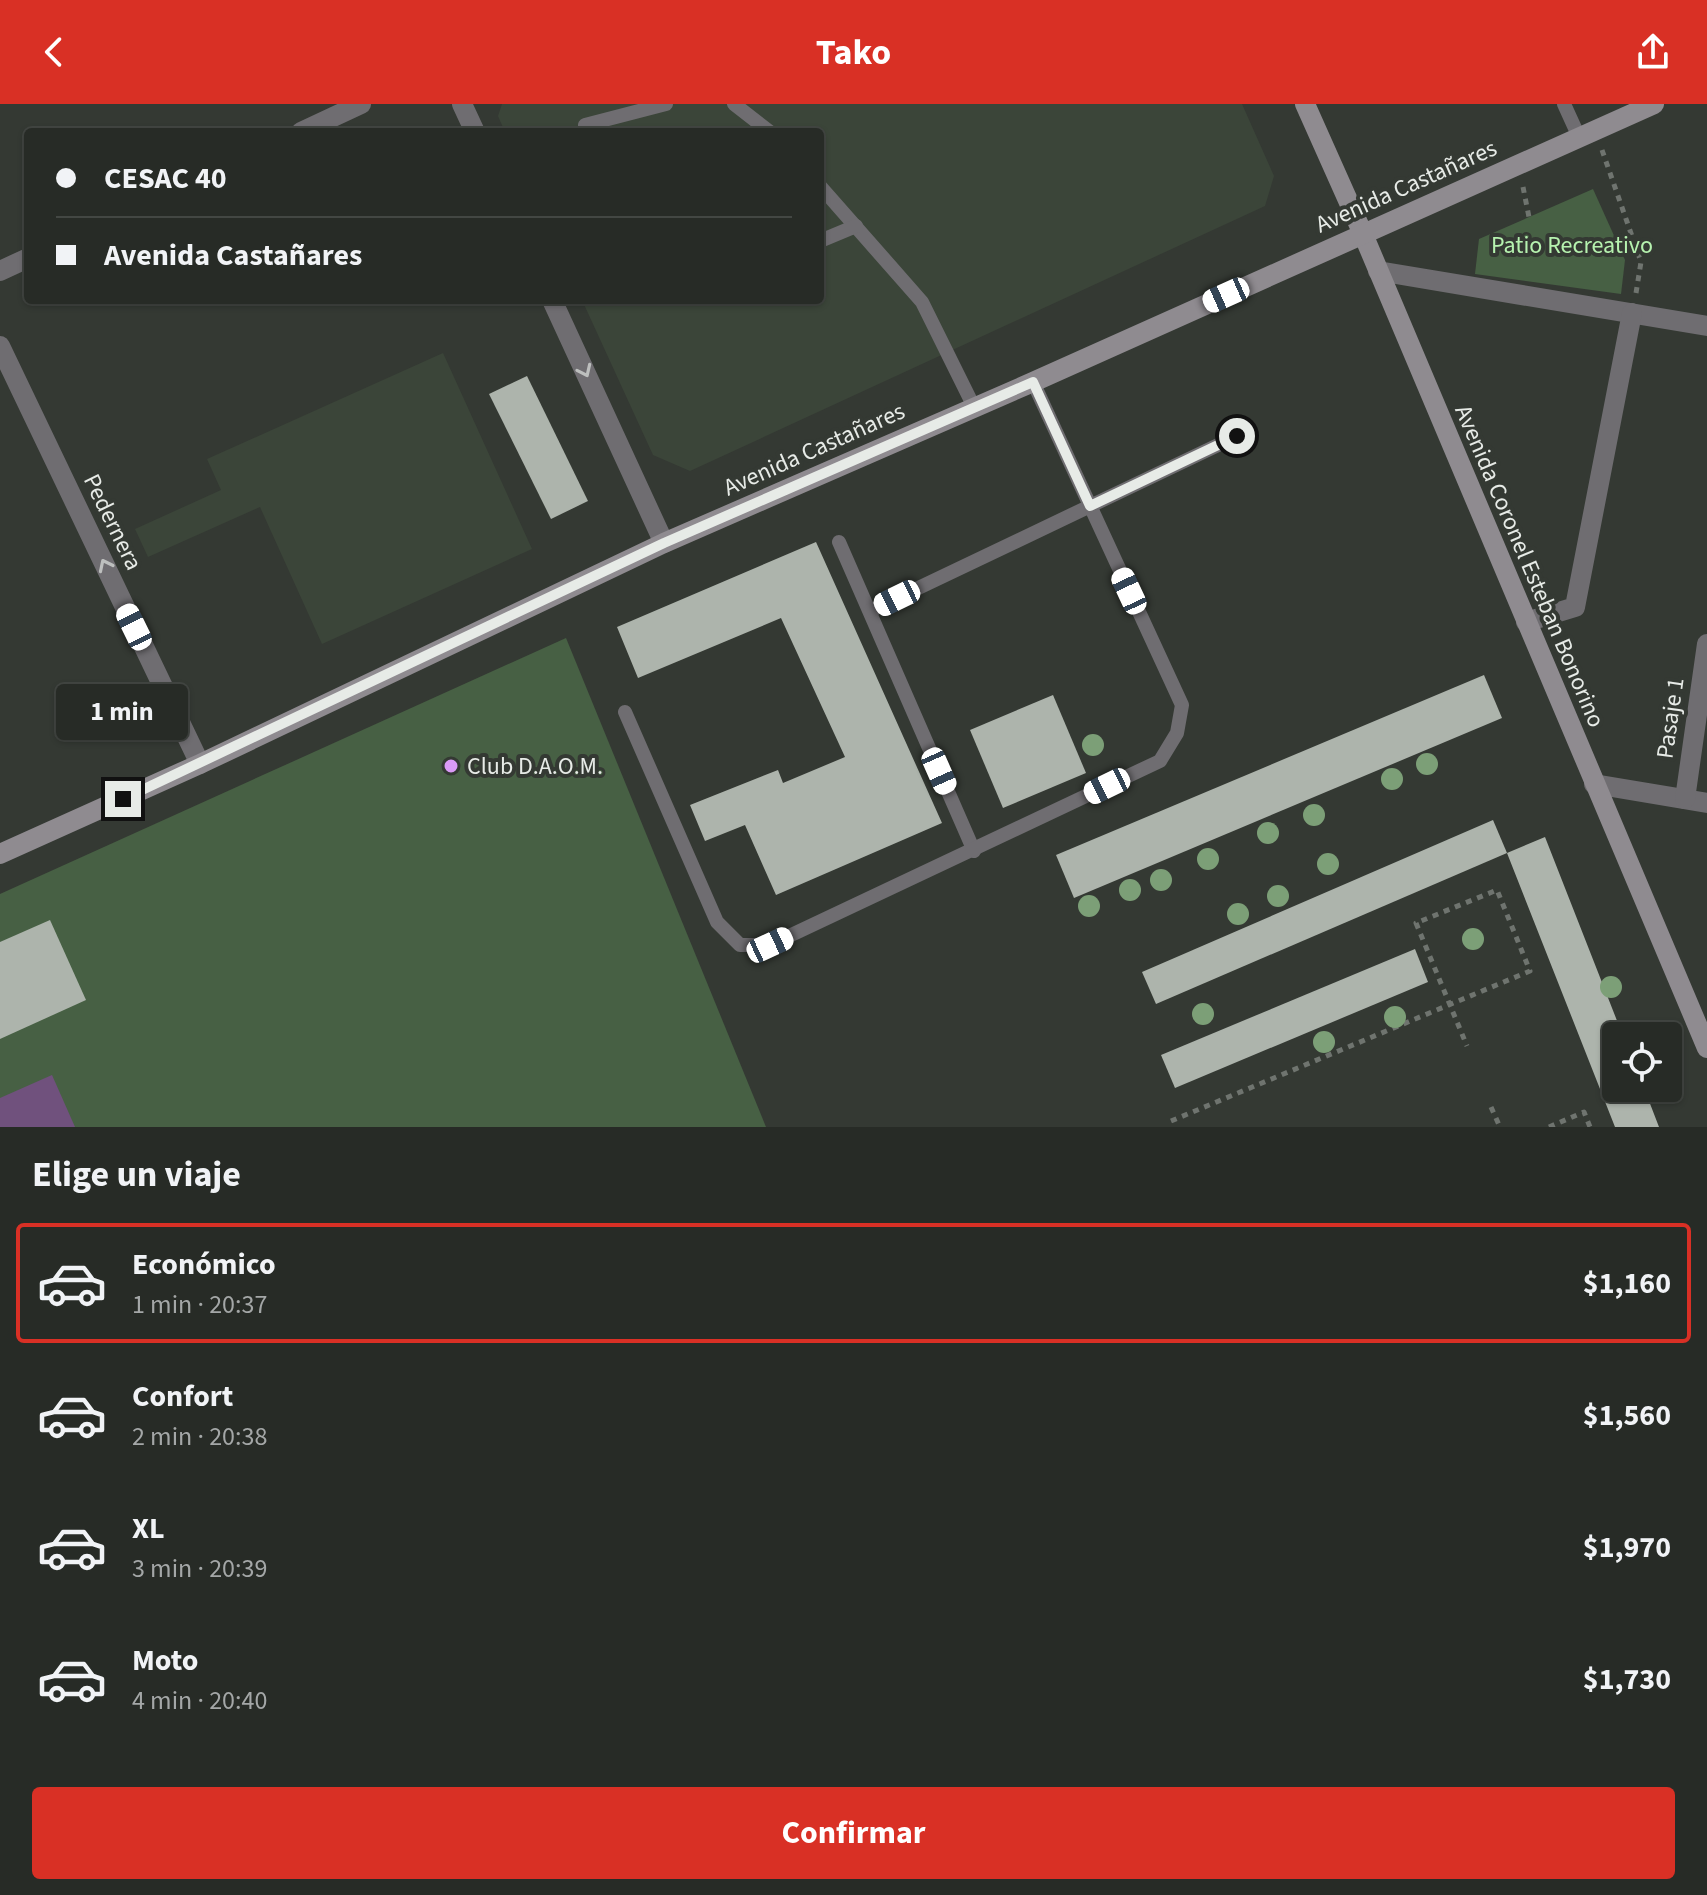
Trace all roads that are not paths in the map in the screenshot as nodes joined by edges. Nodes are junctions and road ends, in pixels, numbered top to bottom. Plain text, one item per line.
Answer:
1 (361, 104) edge
2 (462, 104) edge
3 (666, 104) edge
4 (734, 104) edge
5 (1305, 104) edge
6 (1564, 104) edge
7 (1654, 104) edge
8 (585, 125) dead end
9 (310, 128) edge
10 (473, 128) edge
11 (765, 128) edge
12 (1587, 134) junction
13 (824, 190) edge
14 (856, 226) junction
15 (1363, 234) junction
16 (824, 239) edge
17 (24, 260) edge
18 (0, 271) edge
19 (1378, 271) junction
20 (554, 304) edge
21 (1632, 313) junction
22 (1707, 326) edge
23 (0, 346) edge
24 (1033, 382) junction
25 (974, 407) junction
26 (1237, 436) dead end
27 (1090, 506) junction
28 (839, 542) dead end
29 (664, 543) junction
30 (870, 611) junction
31 (1526, 622) junction
32 (1707, 644) edge
33 (625, 712) dead end
34 (200, 764) junction
35 (1594, 784) junction
36 (1685, 799) junction
37 (1707, 803) edge
38 (974, 851) junction
39 (0, 854) edge
40 (1707, 1048) edge

1 - 9 street
2 - 10 street
3 - 8 lane
4 - 11 lane
5 - 15 main road, Avenida Coronel Esteban Bonorino
6 - 12 lane
7 - 12 main road, Avenida Castañares
12 - 15 main road, Avenida Castañares
13 - 14 lane
14 - 16 lane
14 - 25 lane
15 - 19 main road, Avenida Coronel Esteban Bonorino
15 - 24 main road, Avenida Castañares
17 - 18 street
19 - 21 street
19 - 31 main road, Avenida Coronel Esteban Bonorino
20 -> 29 street
21 - 22 street
21 - 31 street
34 -> 23 street, Pedernera
24 - 25 main road, Avenida Castañares
24 - 27 lane
25 - 29 main road, Avenida Castañares
26 - 27 lane
27 - 30 lane
27 - 38 lane
28 - 30 lane
29 - 34 main road, Avenida Castañares
30 - 38 lane
31 - 35 main road, Avenida Coronel Esteban Bonorino
32 - 36 street, Pasaje 1
33 - 38 lane
34 - 39 main road, Avenida Castañares
35 - 36 street
35 - 40 main road, Avenida Coronel Esteban Bonorino
36 - 37 street

